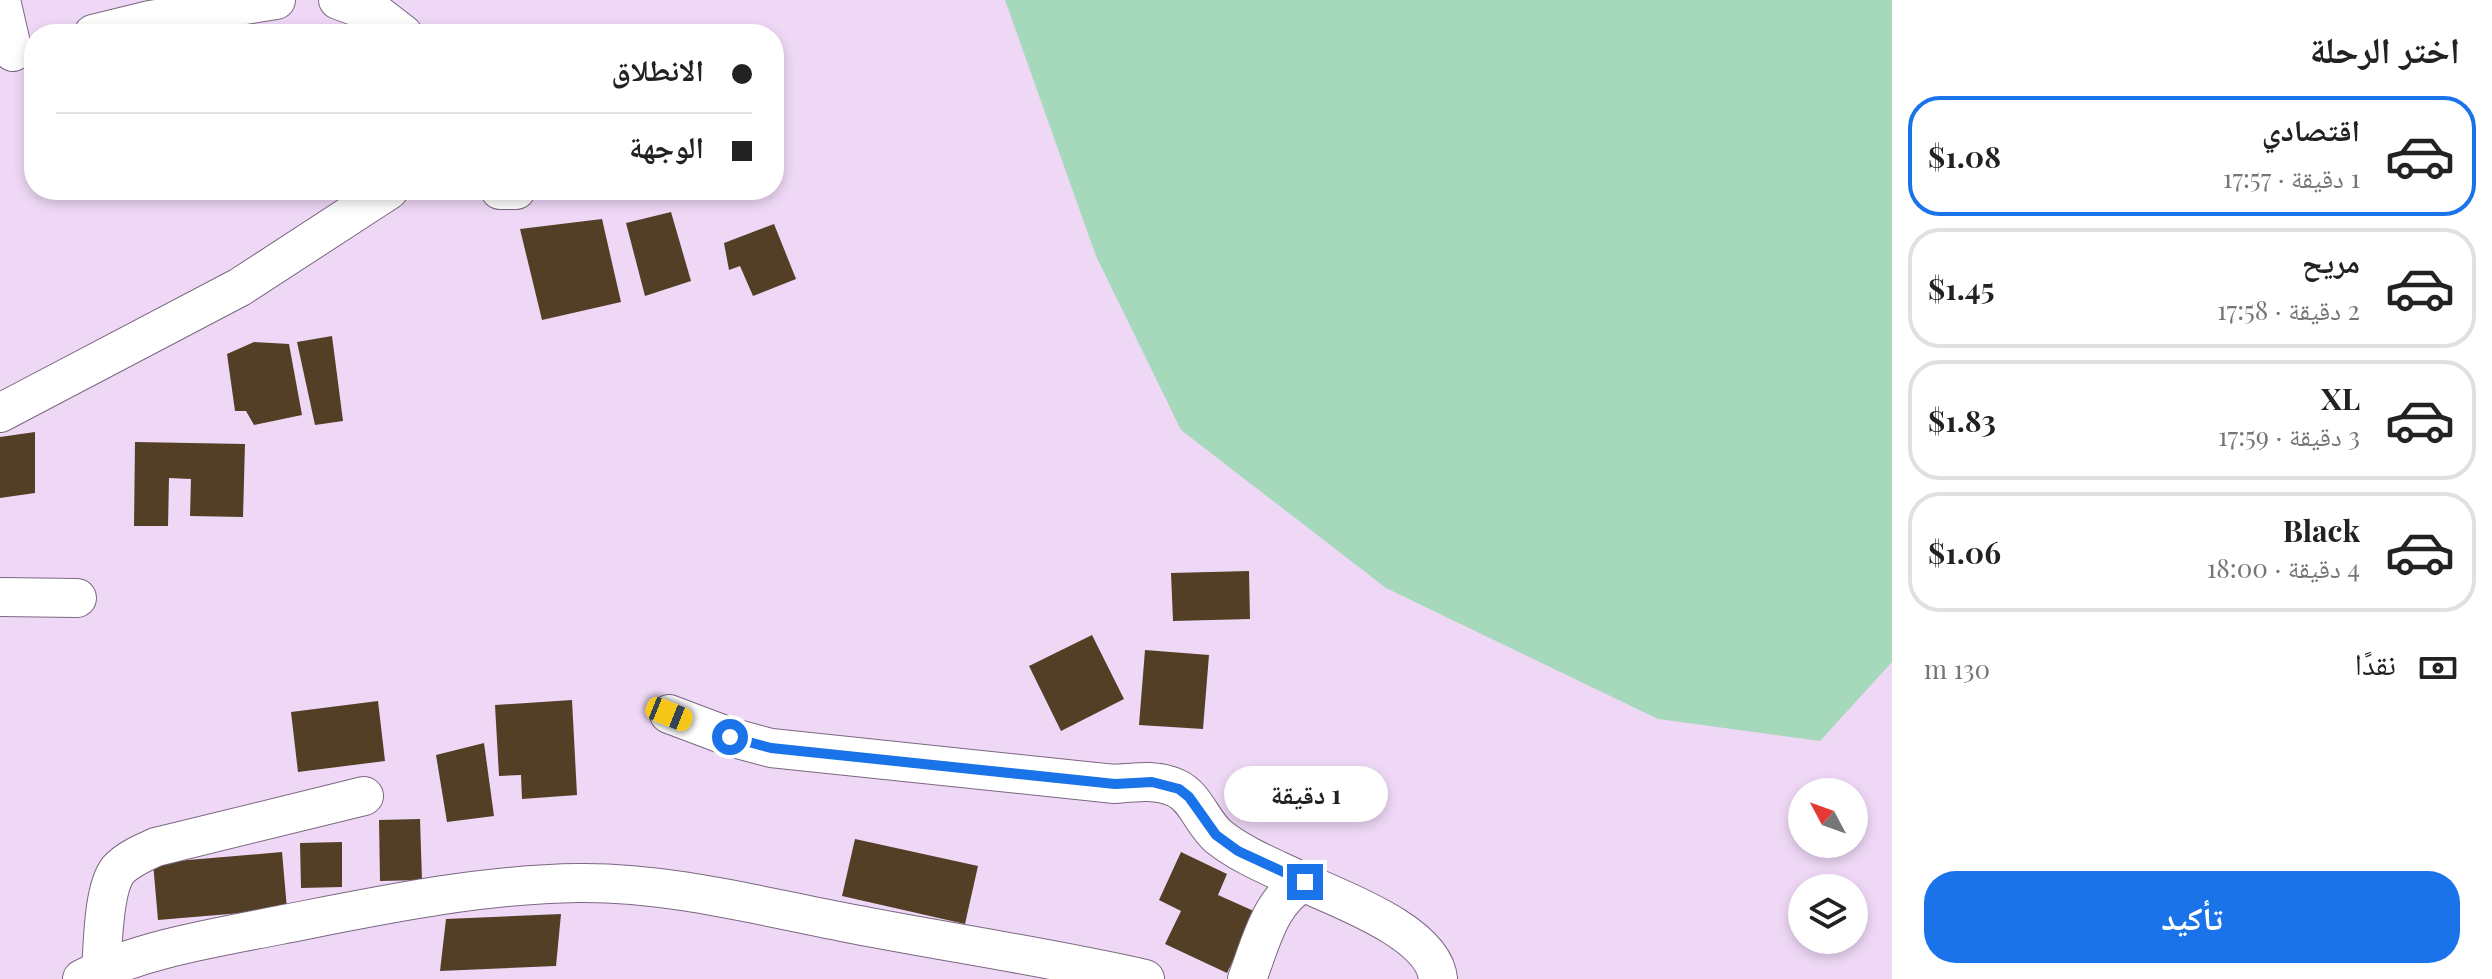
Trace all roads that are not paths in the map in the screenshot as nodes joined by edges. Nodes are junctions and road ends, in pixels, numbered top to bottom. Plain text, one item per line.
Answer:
1 (1, 0) edge
2 (276, 0) edge
3 (338, 0) edge
4 (134, 24) edge
5 (390, 24) edge
6 (16, 52) edge
7 (374, 200) edge
8 (0, 413) edge
9 (0, 597) edge
10 (77, 598) dead end
11 (669, 714) dead end
12 (364, 796) dead end
13 (1305, 882) junction
14 (91, 974) edge
15 (1145, 979) edge
16 (1247, 979) edge
17 (1439, 979) edge

1 - 6 street
2 - 4 street
3 - 5 street
7 - 8 street
9 - 10 street
11 - 13 street
12 - 14 street
13 - 16 street
13 - 17 street
14 - 15 street

